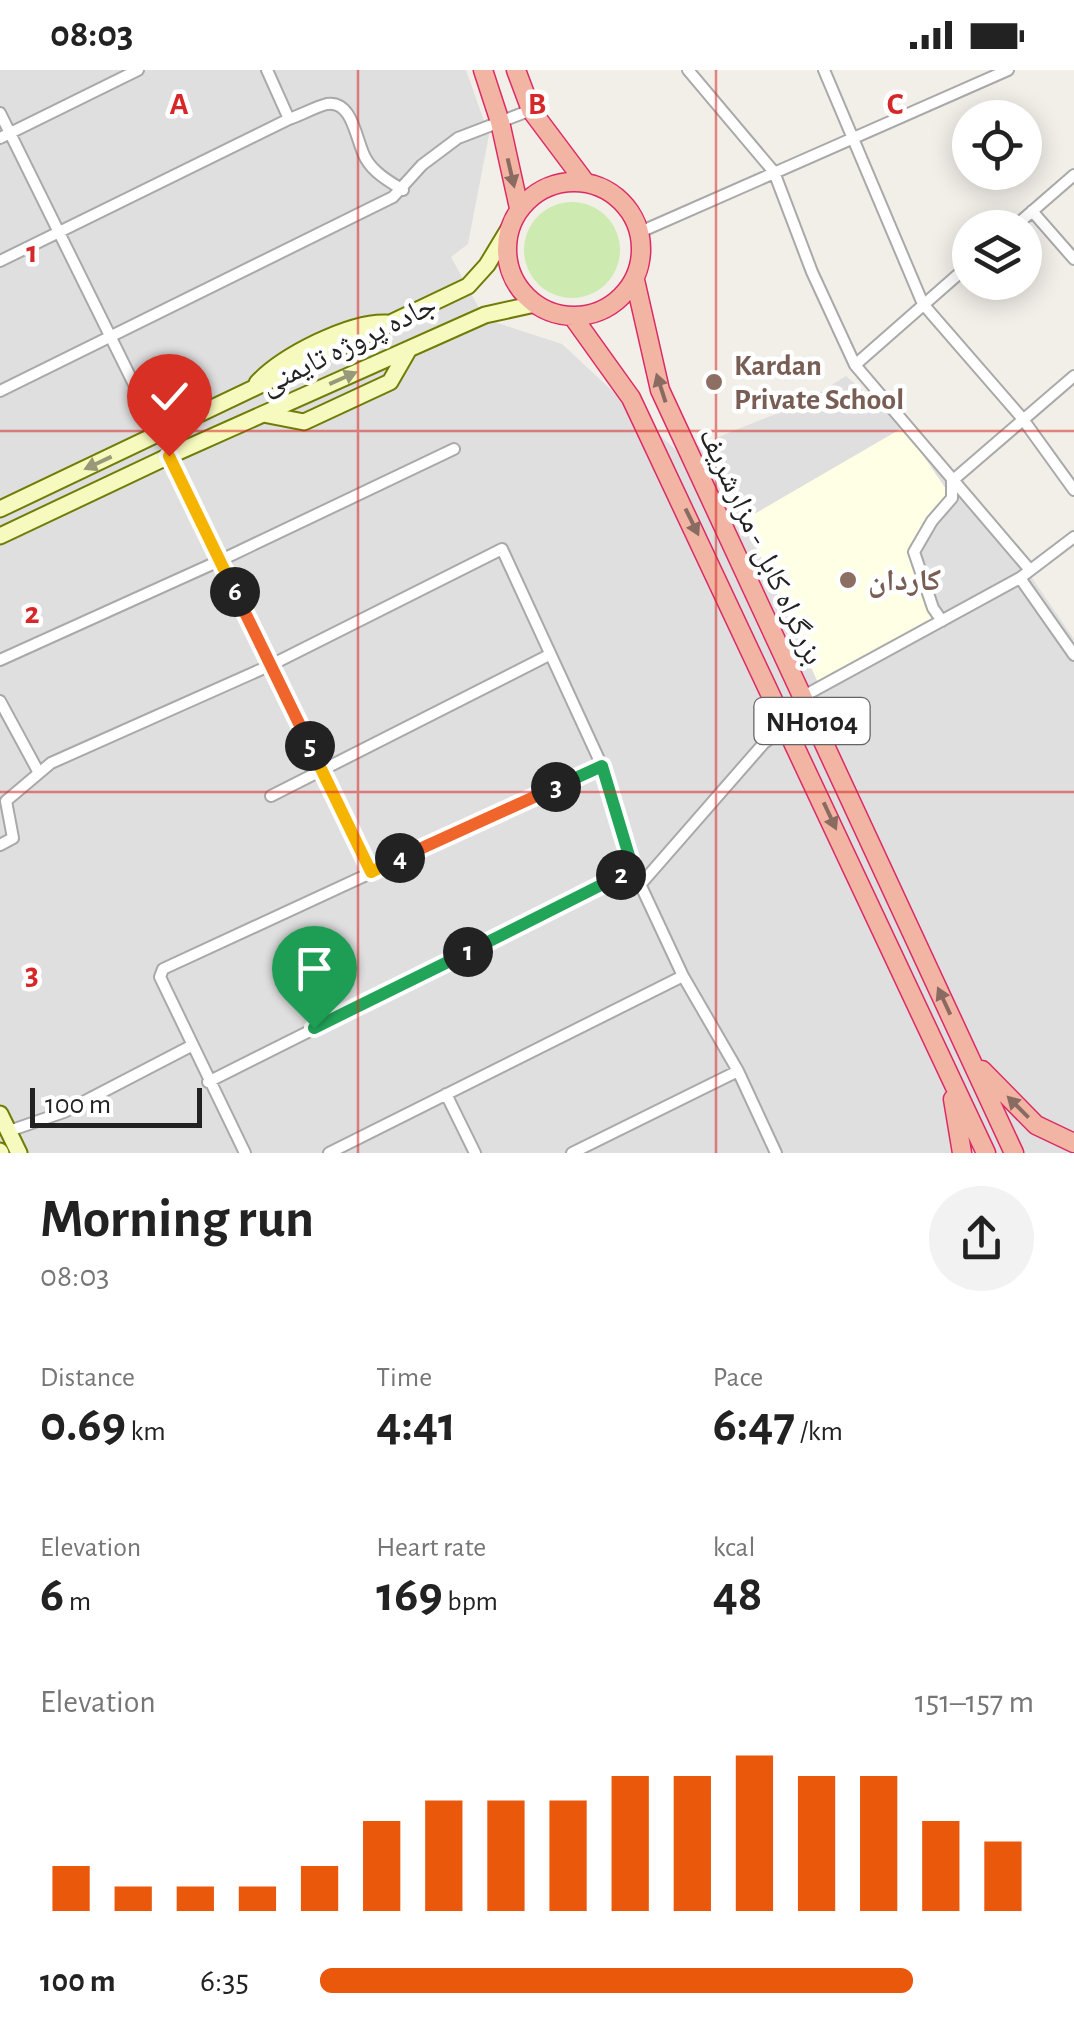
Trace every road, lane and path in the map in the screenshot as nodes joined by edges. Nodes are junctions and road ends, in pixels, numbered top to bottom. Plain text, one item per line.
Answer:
1 (138, 70) edge
2 (267, 70) edge
3 (483, 70) edge
4 (516, 70) edge
5 (688, 70) edge
6 (824, 70) edge
7 (1008, 70) edge
8 (531, 110) junction
9 (0, 113) edge
10 (289, 119) junction
11 (500, 122) junction
12 (5, 135) edge
13 (852, 137) junction
14 (774, 172) junction
15 (1074, 175) edge
16 (585, 182) junction
17 (403, 190) junction
18 (520, 208) junction
19 (1033, 210) edge
20 (1042, 222) edge
21 (510, 227) junction
22 (59, 232) junction
23 (640, 232) junction
24 (1074, 259) edge
25 (0, 261) edge
26 (952, 279) edge
27 (635, 280) junction
28 (535, 304) junction
29 (923, 304) junction
30 (574, 317) junction
31 (110, 336) junction
32 (409, 349) junction
33 (855, 365) junction
34 (1074, 376) edge
35 (0, 391) edge
36 (263, 414) junction
37 (1022, 418) junction
38 (159, 435) junction
39 (454, 448) dead end
40 (169, 456) junction
41 (952, 481) junction
42 (1074, 490) edge
43 (0, 509) edge
44 (0, 536) edge
45 (1074, 537) edge
46 (219, 561) junction
47 (1026, 574) junction
48 (942, 621) junction
49 (549, 655) junction
50 (1074, 655) edge
51 (0, 660) edge
52 (271, 666) junction
53 (801, 697) junction
54 (0, 701) edge
55 (788, 727) junction
56 (602, 766) junction
57 (322, 771) junction
58 (39, 773) junction
59 (271, 796) dead end
60 (0, 845) edge
61 (633, 869) junction
62 (371, 872) junction
63 (640, 885) junction
64 (683, 976) junction
65 (191, 1046) junction
66 (970, 1059) junction
67 (946, 1069) junction
68 (738, 1071) junction
69 (208, 1082) junction
70 (446, 1094) junction
71 (0, 1114) edge
72 (9, 1131) junction
73 (1074, 1145) edge
74 (20, 1153) edge
75 (245, 1153) edge
76 (328, 1153) edge
77 (475, 1153) edge
78 (572, 1153) edge
79 (776, 1153) edge
80 (962, 1153) edge
81 (986, 1153) edge
82 (1014, 1153) edge
83 (1062, 1153) edge

1 - 12 street
2 - 10 street
3 - 11 highway
4 - 8 highway
5 - 14 street
6 - 13 street
7 - 13 street
8 - 11 street
8 - 16 highway
9 - 12 street
10 - 17 street
10 - 22 street
11 - 17 street
11 -> 18 highway
12 - 22 street
13 - 14 street
13 - 29 street
14 - 23 street
14 - 33 street
15 - 19 street
16 - 18 highway
16 - 23 highway
17 - 31 street
18 - 21 highway
20 - 24 street
21 - 28 highway
21 - 38 main road, جاده پروژه تایمنی
22 - 25 street
22 - 31 street
23 - 27 highway, NH0104
26 - 29 street
27 - 30 highway
53 -> 27 highway, بزرگراه کابل - مزارشریف / NH0104
28 - 30 highway
28 - 32 main road, جاده پروژه تایمنی
29 - 33 street
29 - 37 street
30 -> 55 highway, بزرگراه کابل - مزارشریف / NH0104
31 - 35 street
31 - 38 street
36 -> 32 main road, جاده پروژه تایمنی
32 - 36 main road
33 - 41 street
34 - 37 street
36 - 40 main road, جاده پروژه تایمنی
37 - 41 street
37 - 42 street
38 -> 43 main road, جاده پروژه تایمنی
39 - 46 street
40 - 44 main road, جاده پروژه تایمنی
40 - 46 street
41 - 47 street
41 - 48 street
45 - 47 street
46 - 51 street
46 - 52 street
47 - 48 street
47 - 50 street
48 - 53 street
49 - 52 street
49 - 56 street
49 - 57 street
52 - 57 street
52 - 58 street
66 -> 53 highway, بزرگراه کابل - مزارشریف / NH0104
54 - 58 street
55 - 63 street
55 -> 67 highway, بزرگراه کابل - مزارشریف / NH0104
56 - 61 street
56 - 62 street
57 - 59 street
57 - 62 street
58 - 60 street
61 - 63 street
61 - 69 street
62 - 65 street
63 - 64 street
64 - 68 street
64 - 70 street
65 - 69 street
65 - 72 street
73 -> 66 highway
66 - 82 highway, بزرگراه کابل - مزارشریف / NH0104
67 - 80 highway
67 - 81 highway, بزرگراه کابل - مزارشریف / NH0104
68 - 78 street
68 - 79 street
69 - 75 street
70 - 76 street
70 - 77 street
71 - 72 main road
72 - 74 main road
73 - 83 street

